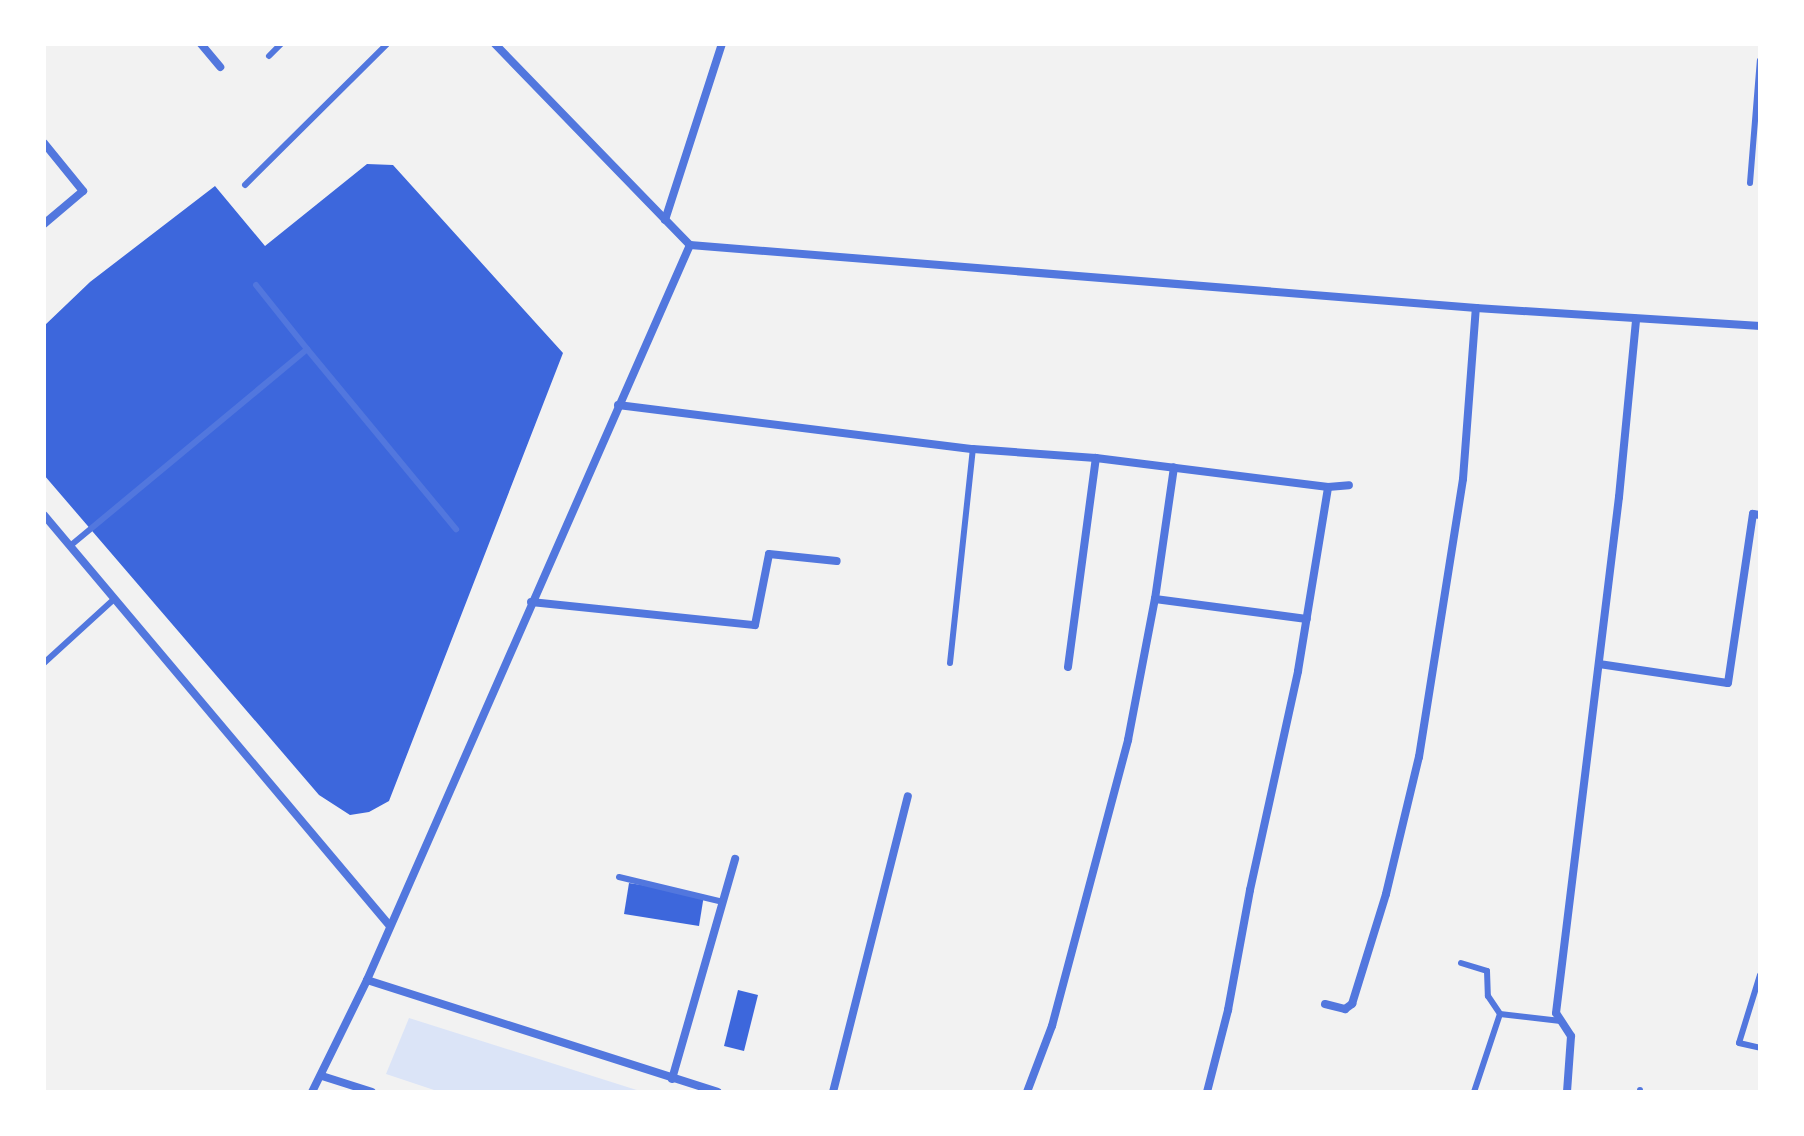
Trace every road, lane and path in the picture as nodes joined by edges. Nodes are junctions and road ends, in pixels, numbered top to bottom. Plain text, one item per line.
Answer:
1 (201, 44) edge
2 (281, 44) edge
3 (387, 44) edge
4 (495, 44) edge
5 (722, 44) edge
6 (269, 56) dead end
7 (1760, 60) edge
8 (220, 67) dead end
9 (44, 143) edge
10 (1750, 183) dead end
11 (245, 185) dead end
12 (665, 220) junction
13 (44, 224) edge
14 (690, 245) junction
15 (256, 285) dead end
16 (1476, 308) junction
17 (1636, 319) junction
18 (1760, 326) edge
19 (307, 349) junction
20 (618, 405) junction
21 (973, 449) junction
22 (1096, 458) junction
23 (1174, 467) junction
24 (1349, 485) dead end
25 (1328, 487) junction
26 (44, 515) edge
27 (1760, 515) edge
28 (456, 529) dead end
29 (70, 546) junction
30 (837, 561) dead end
31 (114, 599) junction
32 (1155, 599) junction
33 (531, 602) junction
34 (1307, 619) junction
35 (44, 663) edge
36 (950, 663) dead end
37 (1599, 664) junction
38 (1068, 667) dead end
39 (908, 796) dead end
40 (735, 859) dead end
41 (619, 877) dead end
42 (723, 902) junction
43 (390, 926) junction
44 (1461, 963) dead end
45 (1760, 975) edge
46 (367, 980) junction
47 (1325, 1004) dead end
48 (1500, 1014) junction
49 (1561, 1021) junction
50 (1760, 1048) edge
51 (322, 1076) junction
52 (672, 1079) junction
53 (312, 1092) edge
54 (372, 1092) edge
55 (718, 1092) edge
56 (833, 1092) edge
57 (1027, 1092) edge
58 (1207, 1092) edge
59 (1474, 1092) edge
60 (1567, 1092) edge

1 - 8 street
2 - 6 lane
3 - 11 lane
4 - 12 street
5 - 12 street
7 - 10 lane
9 - 13 street
12 - 14 street
14 - 16 street
14 - 20 street
15 - 19 lane
16 - 17 street
16 - 47 street
17 - 18 street
17 - 37 street
19 - 28 lane
19 - 29 lane
20 - 21 street
20 - 33 street
21 - 22 street
21 - 36 lane
22 - 23 street
22 - 38 street
23 - 25 street
23 - 32 street
24 - 25 street
25 - 34 street
26 - 29 street
27 - 37 street
29 - 31 street
30 - 33 street
31 - 35 lane
31 - 43 street
32 - 34 street
32 - 57 street
33 - 43 street
34 - 58 street
37 - 49 street
39 - 56 street
40 - 42 street
41 - 42 lane
42 - 52 street
43 - 46 street
44 - 48 lane
45 - 50 lane
46 - 51 street
46 - 52 street
48 - 49 lane
48 - 59 lane
49 - 60 street
51 - 53 street
51 - 54 street
52 - 55 street

